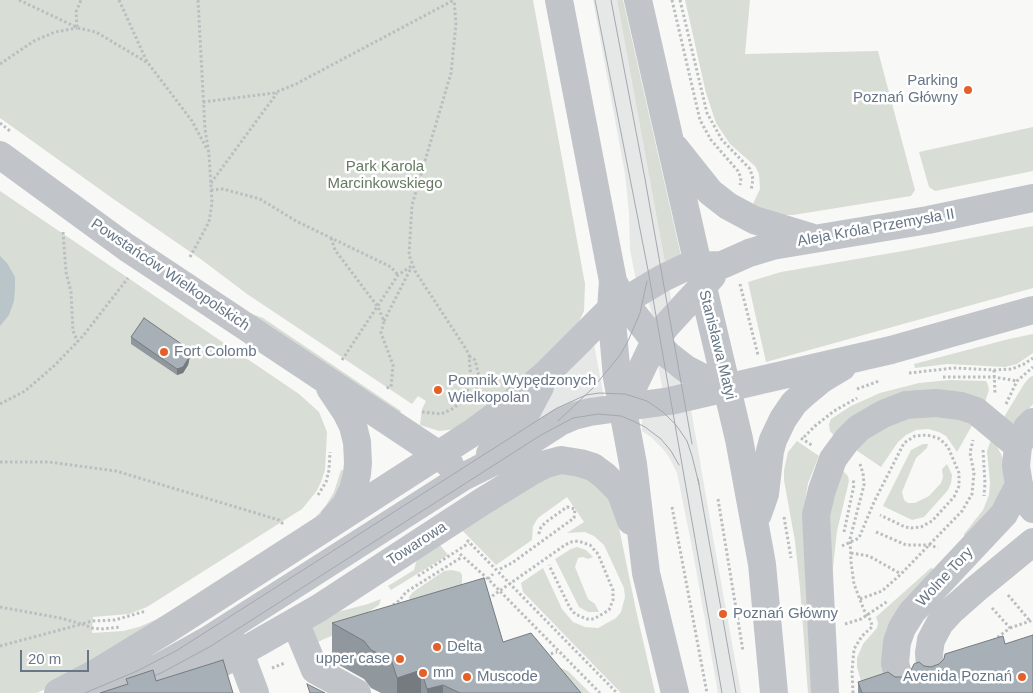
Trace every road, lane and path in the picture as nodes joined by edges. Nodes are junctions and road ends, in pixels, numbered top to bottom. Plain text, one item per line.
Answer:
1 (19, 0) edge
2 (81, 0) edge
3 (120, 0) edge
4 (198, 0) edge
5 (454, 0) edge
6 (559, 0) edge
7 (672, 0) edge
8 (680, 0) edge
9 (641, 8) edge
10 (78, 28) junction
11 (148, 63) junction
12 (0, 64) edge
13 (277, 92) junction
14 (203, 102) junction
15 (670, 141) junction
16 (209, 154) junction
17 (0, 155) edge
18 (211, 183) junction
19 (211, 190) junction
20 (1033, 198) edge
21 (733, 210) junction
22 (64, 230) dead end
23 (331, 238) junction
24 (817, 239) junction
25 (190, 257) dead end
26 (413, 265) junction
27 (398, 275) junction
28 (716, 275) junction
29 (130, 276) dead end
30 (616, 297) junction
31 (378, 307) junction
32 (1033, 310) edge
33 (384, 321) junction
34 (78, 342) junction
35 (655, 342) junction
36 (890, 350) junction
37 (469, 355) junction
38 (342, 361) dead end
39 (1033, 367) edge
40 (757, 369) junction
41 (994, 370) dead end
42 (546, 374) junction
43 (320, 377) junction
44 (727, 387) junction
45 (386, 388) dead end
46 (994, 399) dead end
47 (0, 404) edge
48 (468, 404) dead end
49 (623, 408) junction
50 (1004, 408) dead end
51 (418, 411) dead end
52 (1033, 422) edge
53 (803, 425) dead end
54 (977, 432) dead end
55 (817, 434) dead end
56 (798, 436) dead end
57 (985, 443) dead end
58 (1018, 446) junction
59 (330, 447) dead end
60 (815, 447) dead end
61 (439, 454) junction
62 (856, 461) dead end
63 (0, 462) edge
64 (463, 477) junction
65 (1019, 485) junction
66 (718, 499) dead end
67 (314, 501) dead end
68 (480, 503) junction
69 (980, 504) dead end
70 (672, 507) dead end
71 (1033, 509) edge
72 (880, 515) dead end
73 (290, 521) dead end
74 (755, 522) junction
75 (876, 532) dead end
76 (316, 534) junction
77 (538, 536) dead end
78 (465, 538) dead end
79 (1033, 542) edge
80 (851, 543) junction
81 (930, 545) junction
82 (841, 546) dead end
83 (851, 553) junction
84 (549, 564) dead end
85 (500, 569) dead end
86 (646, 573) junction
87 (493, 574) dead end
88 (901, 574) junction
89 (488, 579) junction
90 (510, 585) junction
91 (500, 591) junction
92 (406, 592) dead end
93 (894, 595) dead end
94 (860, 600) junction
95 (485, 601) edge
96 (208, 603) junction
97 (0, 607) edge
98 (149, 610) dead end
99 (868, 615) junction
100 (1033, 620) edge
101 (295, 622) junction
102 (82, 624) junction
103 (839, 626) dead end
104 (1010, 628) dead end
105 (225, 629) junction
106 (0, 646) edge
107 (558, 652) junction
108 (240, 653) junction
109 (743, 655) dead end
110 (543, 656) edge
111 (930, 669) edge
112 (898, 679) edge
113 (58, 693) edge
114 (101, 693) edge
115 (132, 693) edge
116 (255, 693) edge
117 (358, 693) edge
118 (600, 693) edge
119 (617, 693) edge
120 (675, 693) edge
121 (707, 693) edge
122 (774, 693) edge
123 (824, 693) edge
124 (853, 693) edge

1 - 10 path
2 - 10 path
3 - 11 path
4 - 14 path
5 - 13 path
5 - 26 path
6 - 30 street
7 - 21 path
8 - 21 path
9 - 15 street, Stanisława Matyi
10 - 11 path
10 - 12 path
11 - 16 path
13 - 14 path
13 - 18 path
14 - 16 path
15 - 21 street
15 - 28 street, Stanisława Matyi
16 - 18 path
17 - 43 street, Powstańców Wielkopolskich
18 - 19 path
19 - 23 path
19 - 25 path
20 - 24 street, Aleja Króla Przemysła II
21 - 24 street
22 - 34 path
23 - 27 path
23 - 31 path
24 - 28 street, Aleja Króla Przemysła II
26 - 27 path
26 - 33 path
26 - 37 path
27 - 31 path
28 - 30 street, Towarowa
28 - 35 street
28 - 40 path
28 - 44 street, Stanisława Matyi
29 - 34 path
30 - 35 street
30 - 42 street, Towarowa
30 - 49 street
31 - 33 path
31 - 38 path
32 - 36 street
33 - 45 path
34 - 47 path
35 - 44 street
35 - 49 street
36 - 40 street
36 - 74 street
37 - 48 path
37 - 51 path
39 - 50 path
40 - 44 street, Towarowa
41 - 46 path
42 - 61 street, Towarowa
42 - 64 street, Towarowa
43 - 61 street, Powstańców Wielkopolskich
43 - 76 street
44 - 49 street, Towarowa
44 - 74 street, Stanisława Matyi
49 - 64 street, Towarowa
49 - 86 street
52 - 58 street
53 - 55 path
54 - 81 path
56 - 60 path
57 - 69 path
58 - 65 street
58 - 123 street
59 - 67 path
61 - 64 street, Powstańców Wielkopolskich
61 - 76 street, Towarowa
62 - 80 path
63 - 73 path
64 - 68 street, Powstańców Wielkopolskich
64 - 105 street, Towarowa
65 - 71 street
65 - 112 street, Wolne Tory
66 - 109 path
68 - 86 street, Towarowa
68 - 101 street, Towarowa
70 - 121 path
72 - 80 path
74 - 122 street, Stanisława Matyi
75 - 81 path
76 - 96 street, Towarowa
77 - 85 path
78 - 90 path
79 - 111 street, Wolne Tory
80 - 82 path
80 - 83 path
81 - 88 path
83 - 88 path
83 - 94 path
84 - 90 path
86 - 120 street
87 - 89 path
88 - 94 path
89 - 91 path
89 - 92 path
90 - 91 path
90 - 119 path
91 - 95 path
91 - 107 path
93 - 99 path
94 - 99 path
96 - 105 street
96 - 113 street, Towarowa
97 - 102 path
98 - 102 path
99 - 103 path
99 - 124 path
100 - 104 path
101 - 108 street, Towarowa
101 - 117 street
102 - 106 path
105 - 108 street
105 - 114 street, Towarowa
107 - 110 path
107 - 118 path
108 - 115 street, Towarowa
108 - 116 street

